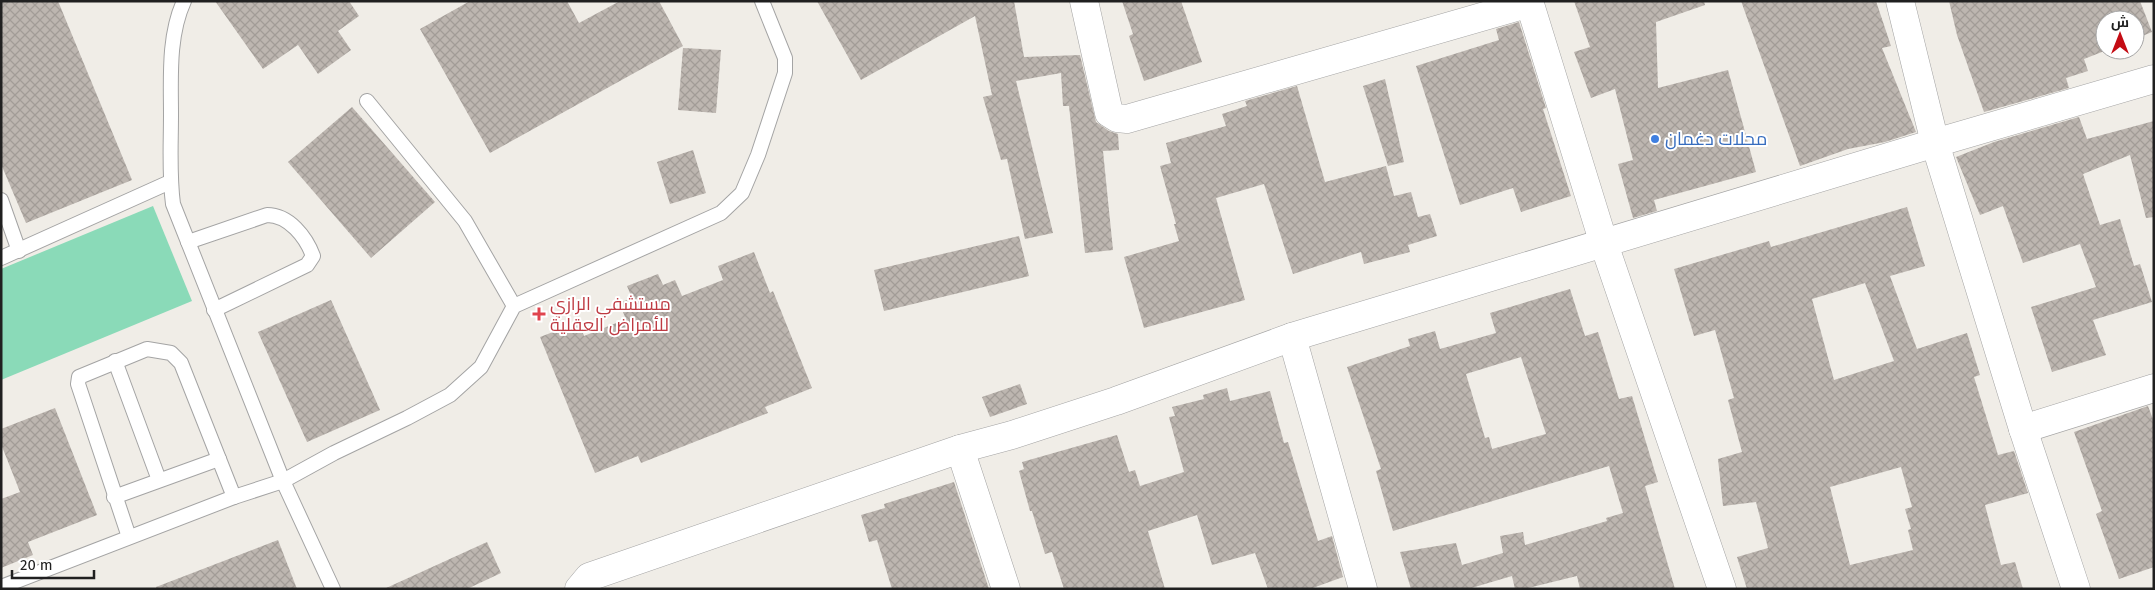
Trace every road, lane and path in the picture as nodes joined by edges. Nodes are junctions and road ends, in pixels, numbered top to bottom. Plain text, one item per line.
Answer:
1 (184, 1) edge
2 (762, 1) edge
3 (1084, 1) edge
4 (1900, 1) edge
5 (1529, 2) edge
6 (2154, 79) edge
7 (367, 101) dead end
8 (1935, 143) junction
9 (170, 182) junction
10 (1, 200) edge
11 (188, 242) junction
12 (1604, 244) junction
13 (19, 251) junction
14 (1, 258) edge
15 (514, 306) junction
16 (214, 310) junction
17 (1292, 337) junction
18 (116, 361) junction
19 (2154, 388) edge
20 (2023, 428) junction
21 (960, 449) junction
22 (219, 459) junction
23 (159, 480) junction
24 (283, 481) junction
25 (114, 497) junction
26 (234, 497) junction
27 (129, 537) junction
28 (1, 587) edge
29 (333, 589) edge
30 (578, 589) edge
31 (1006, 589) edge
32 (1363, 589) edge
33 (1722, 589) edge
34 (2076, 589) edge

1 - 9 lane
2 - 15 lane
3 - 5 street
4 - 8 street
5 - 12 street
6 - 8 street
7 - 15 lane
8 - 12 street
8 - 20 street
9 - 11 lane
9 - 13 lane
10 - 13 lane
11 - 16 lane
11 - 16 lane
12 - 17 street
12 - 33 street
13 - 14 lane
15 - 24 lane
16 - 24 lane
17 - 21 street
17 - 32 street
18 - 22 lane
18 - 23 lane
18 - 25 lane
19 - 20 street
20 - 34 street
21 - 30 street
21 - 31 street
22 - 23 lane
22 - 26 lane
23 - 25 lane
24 - 26 lane
24 - 29 lane
25 - 27 lane
26 - 27 lane
27 - 28 lane

